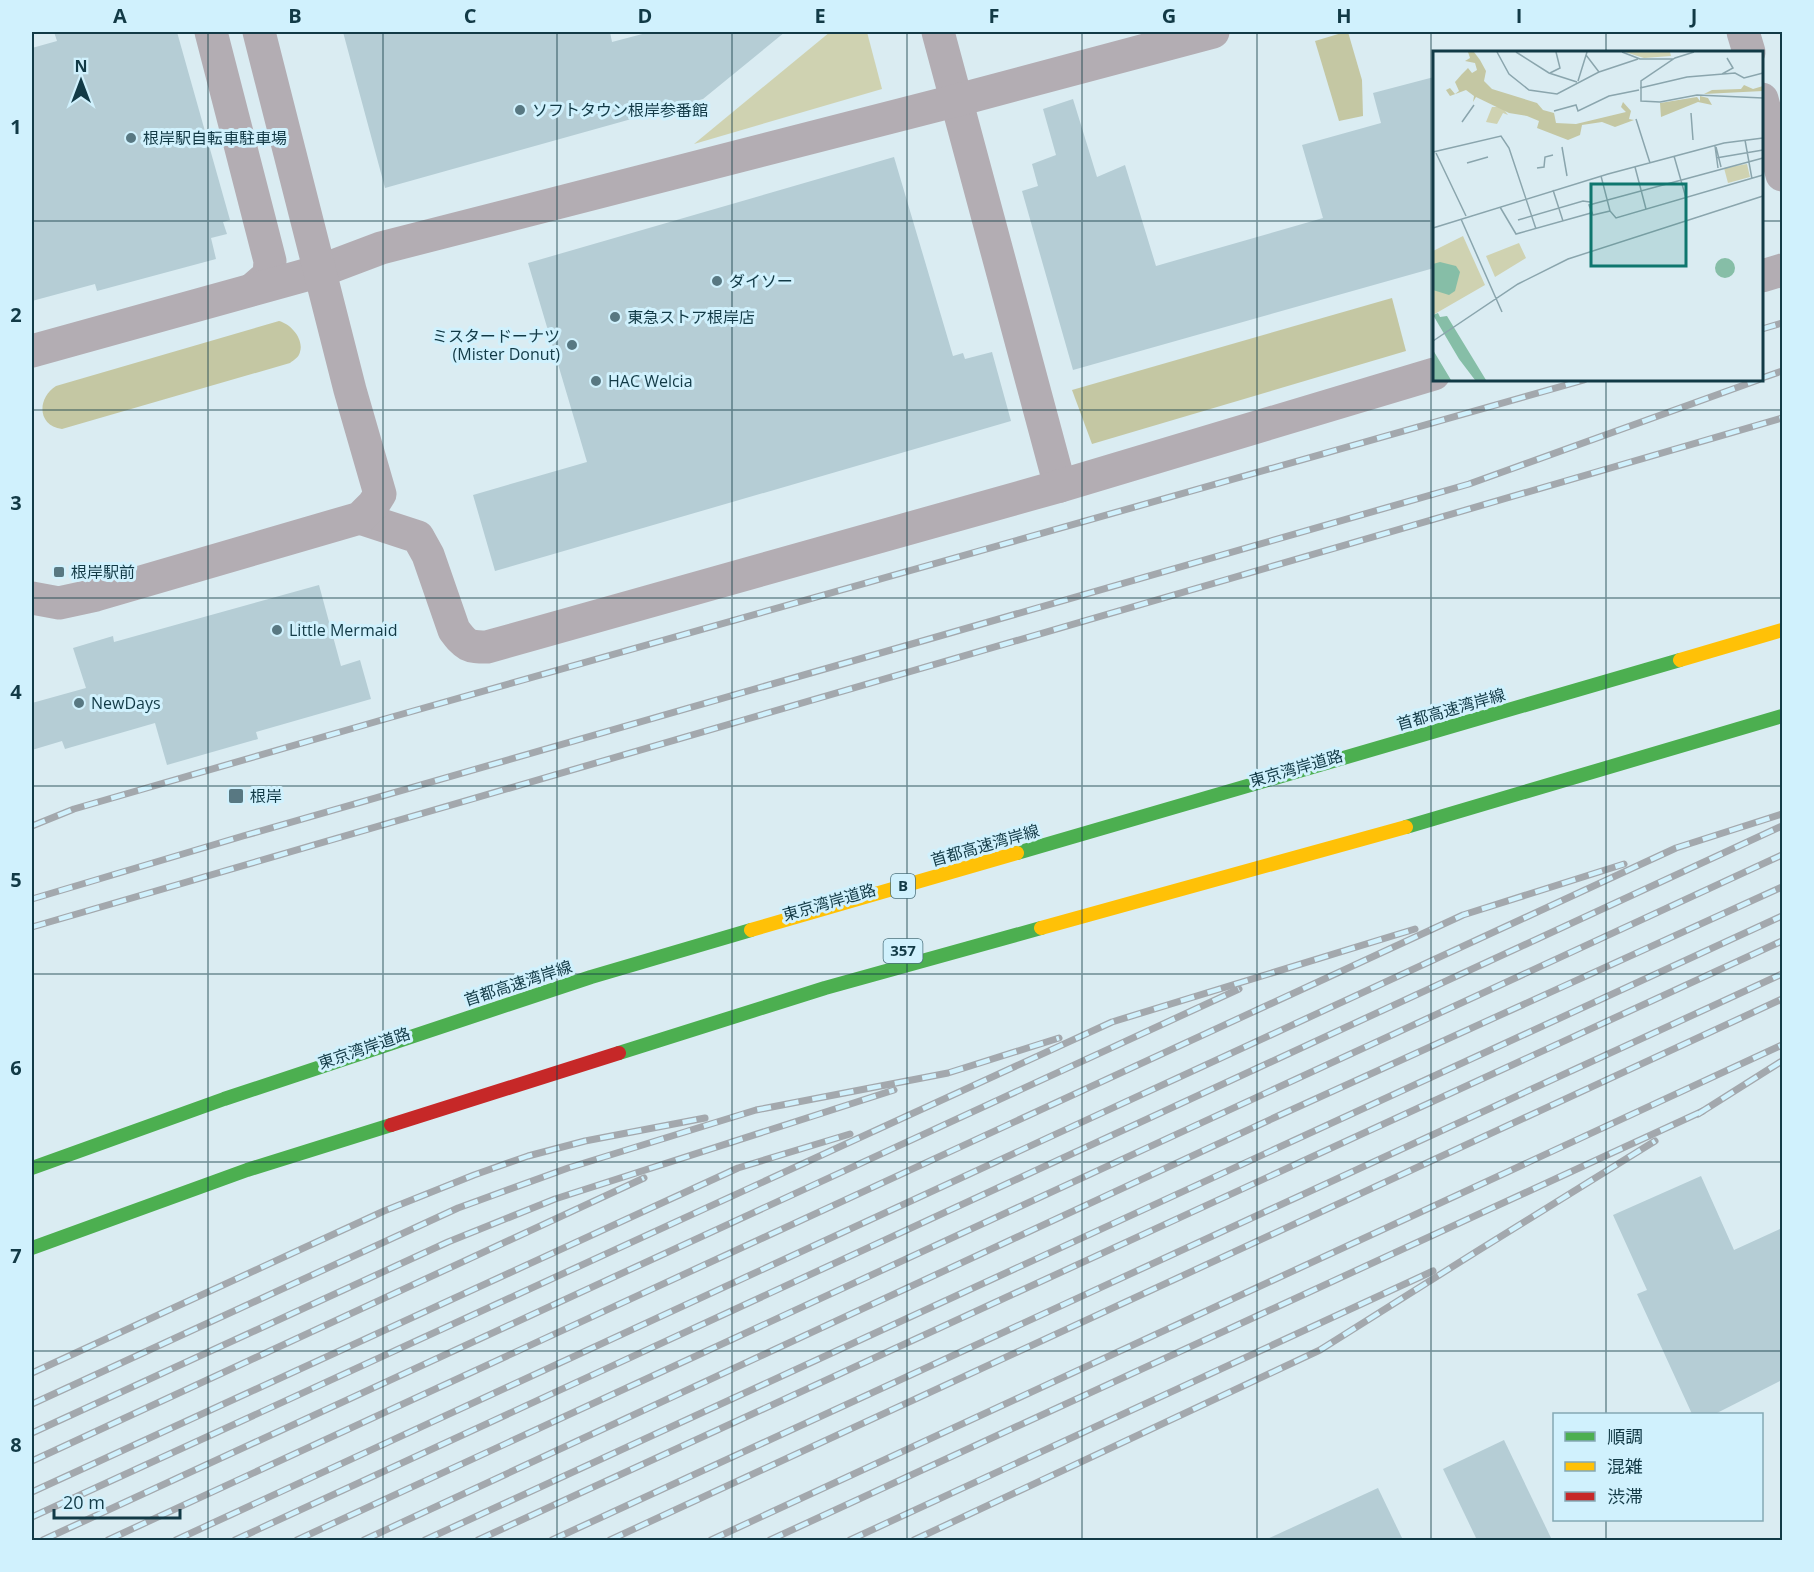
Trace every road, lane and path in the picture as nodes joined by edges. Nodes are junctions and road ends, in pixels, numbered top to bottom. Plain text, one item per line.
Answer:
1 (211, 32) edge
2 (259, 32) edge
3 (939, 32) edge
4 (1213, 32) edge
5 (1743, 32) edge
6 (1749, 51) edge
7 (958, 100) junction
8 (1763, 106) edge
9 (1782, 175) edge
10 (1782, 270) edge
11 (320, 271) junction
12 (1763, 275) edge
13 (253, 289) junction
14 (32, 351) edge
15 (1433, 374) edge
16 (1060, 486) junction
17 (360, 518) junction
18 (32, 598) edge
19 (1782, 630) edge
20 (1782, 716) edge
21 (1399, 756) dead end
22 (848, 968) dead end
23 (627, 980) dead end
24 (768, 992) dead end
25 (571, 998) dead end
26 (256, 1102) dead end
27 (212, 1118) dead end
28 (32, 1168) edge
29 (32, 1182) edge
30 (32, 1248) edge

1 - 13 street
2 - 11 street
3 - 7 street
4 - 7 street
5 - 6 street
7 - 11 street
7 - 16 street
8 - 9 street
10 - 12 street
11 - 13 street
11 - 17 street
13 - 14 street
15 - 16 street
16 - 17 street
17 - 18 street
19 - 28 highway, 首都高速湾岸線 / B
20 - 30 highway
21 - 23 highway, 東京湾岸道路
22 - 24 highway
25 - 26 highway, 東京湾岸道路
27 - 29 highway

